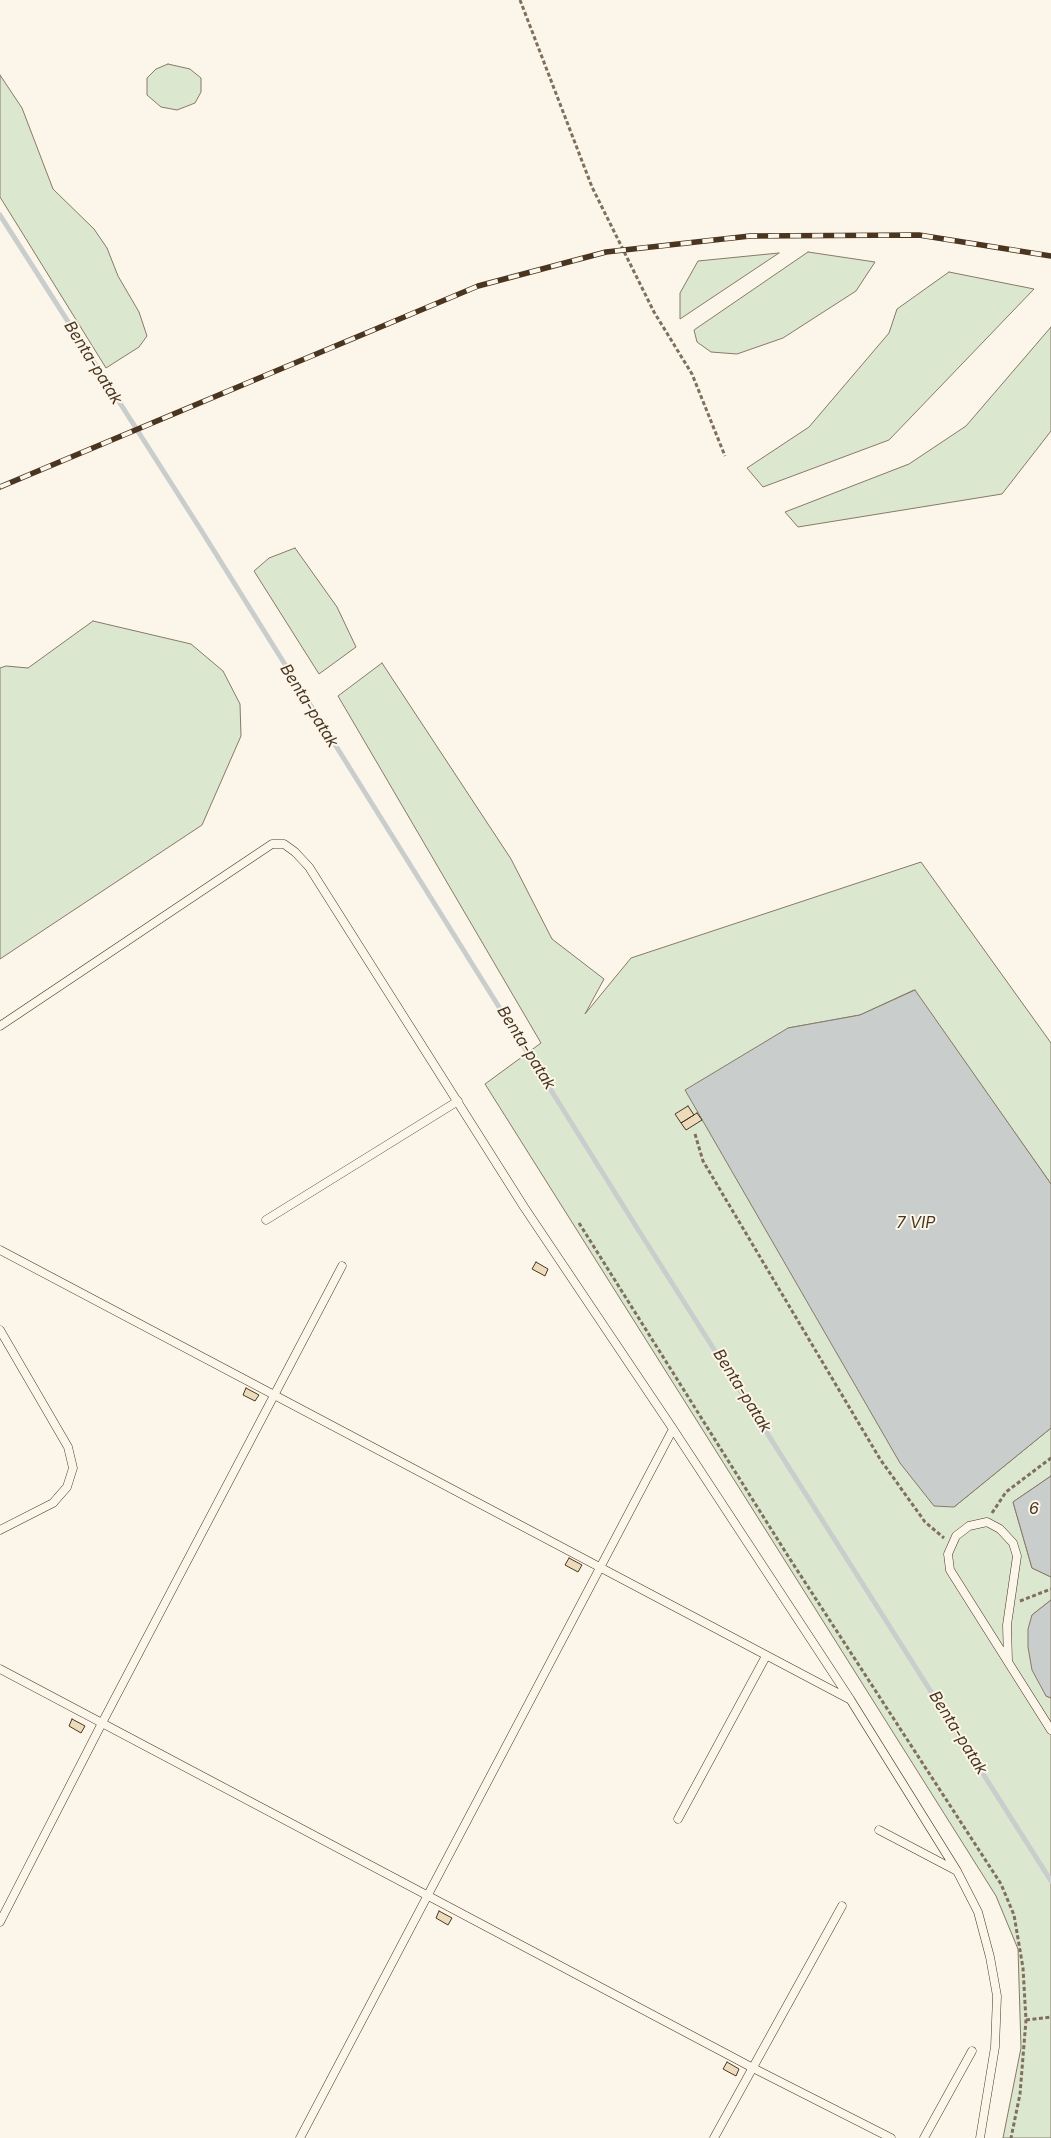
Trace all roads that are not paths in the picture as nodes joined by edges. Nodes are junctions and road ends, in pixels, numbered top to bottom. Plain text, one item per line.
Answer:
1 (0, 1026) edge
2 (458, 1101) junction
3 (266, 1220) dead end
4 (0, 1250) edge
5 (342, 1266) dead end
6 (0, 1330) edge
7 (276, 1396) junction
8 (673, 1429) junction
9 (0, 1530) edge
10 (600, 1568) junction
11 (766, 1656) junction
12 (1008, 1661) junction
13 (0, 1669) edge
14 (850, 1699) junction
15 (102, 1723) junction
16 (1051, 1730) edge
17 (678, 1819) dead end
18 (879, 1830) dead end
19 (957, 1871) junction
20 (429, 1896) junction
21 (842, 1906) dead end
22 (0, 1922) edge
23 (972, 2051) dead end
24 (752, 2068) junction
25 (300, 2138) edge
26 (714, 2138) edge
27 (890, 2138) edge
28 (924, 2138) edge
29 (980, 2138) edge

1 - 2 lane
2 - 3 lane
2 - 8 lane
4 - 7 lane
5 - 7 lane
6 - 9 lane
7 - 10 lane
7 - 15 lane
8 - 10 lane
8 - 14 lane
10 - 11 lane
10 - 20 lane
11 - 14 lane
11 - 17 lane
12 - 12 lane
12 - 16 lane
13 - 15 lane
14 - 19 lane
15 - 20 lane
15 - 22 lane
18 - 19 lane
19 - 29 lane
20 - 24 lane
20 - 25 lane
21 - 24 lane
23 - 28 lane
24 - 26 lane
24 - 27 lane

